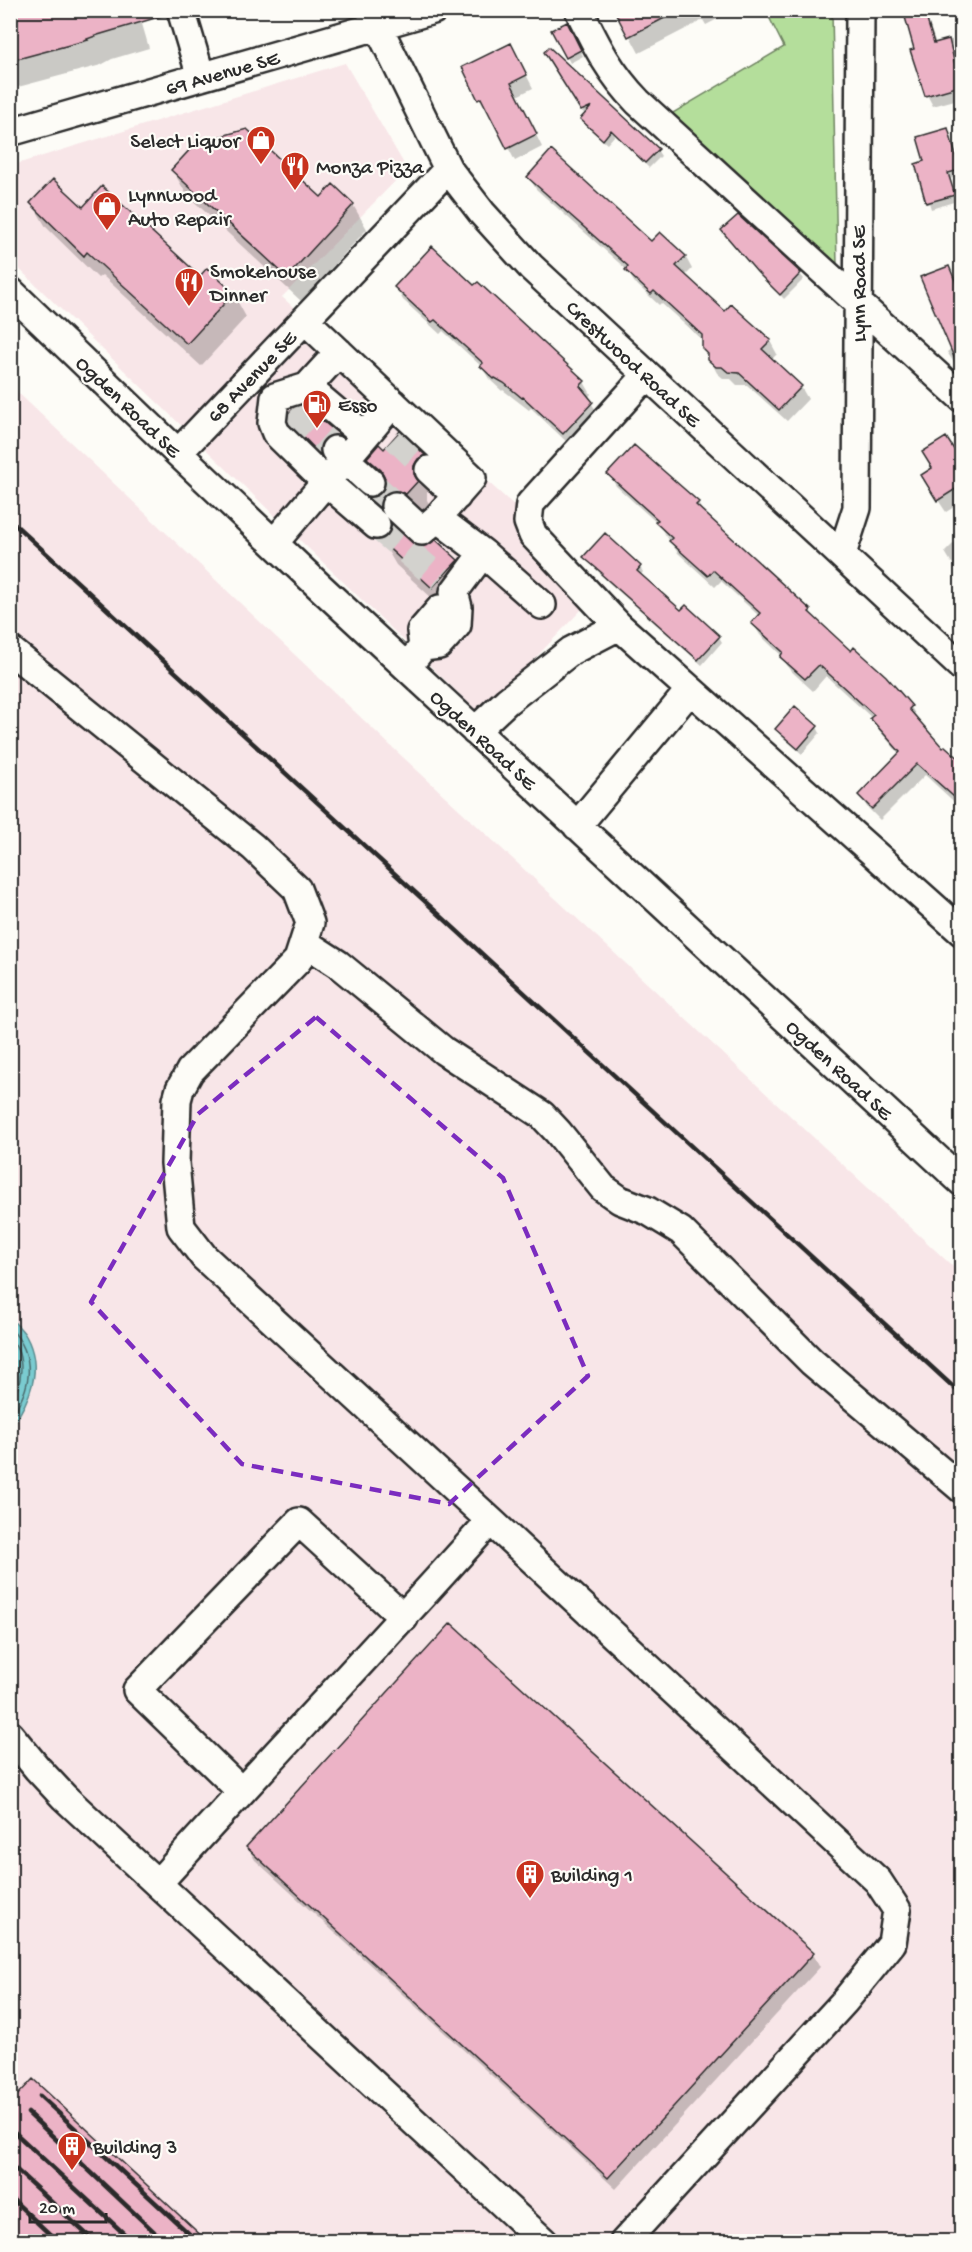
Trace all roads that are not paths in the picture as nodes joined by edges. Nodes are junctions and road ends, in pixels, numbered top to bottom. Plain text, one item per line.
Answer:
1 (181, 10) edge
2 (433, 10) edge
3 (579, 10) edge
4 (860, 10) edge
5 (374, 19) edge
6 (201, 77) junction
7 (10, 132) edge
8 (448, 169) junction
9 (10, 291) edge
10 (858, 302) junction
11 (305, 320) junction
12 (339, 352) junction
13 (647, 375) junction
14 (251, 376) junction
15 (307, 387) junction
16 (962, 398) edge
17 (283, 404) junction
18 (383, 424) junction
19 (178, 453) junction
20 (340, 455) junction
21 (429, 470) tunnel mouth
22 (326, 482) junction
23 (370, 482) tunnel mouth
24 (457, 496) junction
25 (395, 506) tunnel mouth
26 (430, 524) junction
27 (376, 525) tunnel mouth
28 (274, 543) junction
29 (483, 553) junction
30 (842, 554) junction
31 (542, 605) dead end
32 (619, 626) junction
33 (10, 650) edge
34 (415, 657) junction
35 (962, 667) edge
36 (690, 690) junction
37 (475, 731) junction
38 (577, 826) junction
39 (962, 933) edge
40 (304, 942) junction
41 (962, 1182) edge
42 (962, 1489) edge
43 (490, 1521) junction
44 (404, 1618) junction
45 (10, 1735) edge
46 (241, 1791) junction
47 (158, 1883) junction
48 (544, 2241) edge
49 (624, 2241) edge

1 - 6 street
2 - 5 street, 69 Avenue SE
3 - 10 street
4 - 10 street, Lynn Road SE
5 - 6 street, 69 Avenue SE
5 - 8 street, Crestwood Road SE
6 - 7 street, 69 Avenue SE
8 - 11 street, 68 Avenue SE
8 - 13 street, Crestwood Road SE
9 - 19 street, Ogden Road SE
10 - 16 street
10 - 30 street, Lynn Road SE
11 - 12 street
11 - 14 street, 68 Avenue SE
12 - 15 street
12 - 18 street
13 - 30 street, Crestwood Road SE
13 - 32 street
14 - 17 street
14 - 19 street, 68 Avenue SE
15 - 17 street
15 - 18 street
17 - 22 street
18 - 20 street
18 - 24 street
19 - 28 street, Ogden Road SE
20 - 22 street
20 - 23 street
21 - 24 street
22 - 27 street
22 - 28 street
24 - 26 street
25 - 26 street
26 - 29 street
28 - 34 street, Ogden Road SE
29 - 31 street
29 - 34 street
30 - 35 street, Crestwood Road SE
32 - 36 street
32 - 37 street
33 - 40 street
34 - 37 street, Ogden Road SE
36 - 38 street
36 - 39 street
37 - 38 street, Ogden Road SE
38 - 41 street, Ogden Road SE
40 - 42 street
40 - 43 street
43 - 44 street
43 - 49 street
44 - 46 street
44 - 46 street
45 - 47 street
46 - 47 street
47 - 48 street

